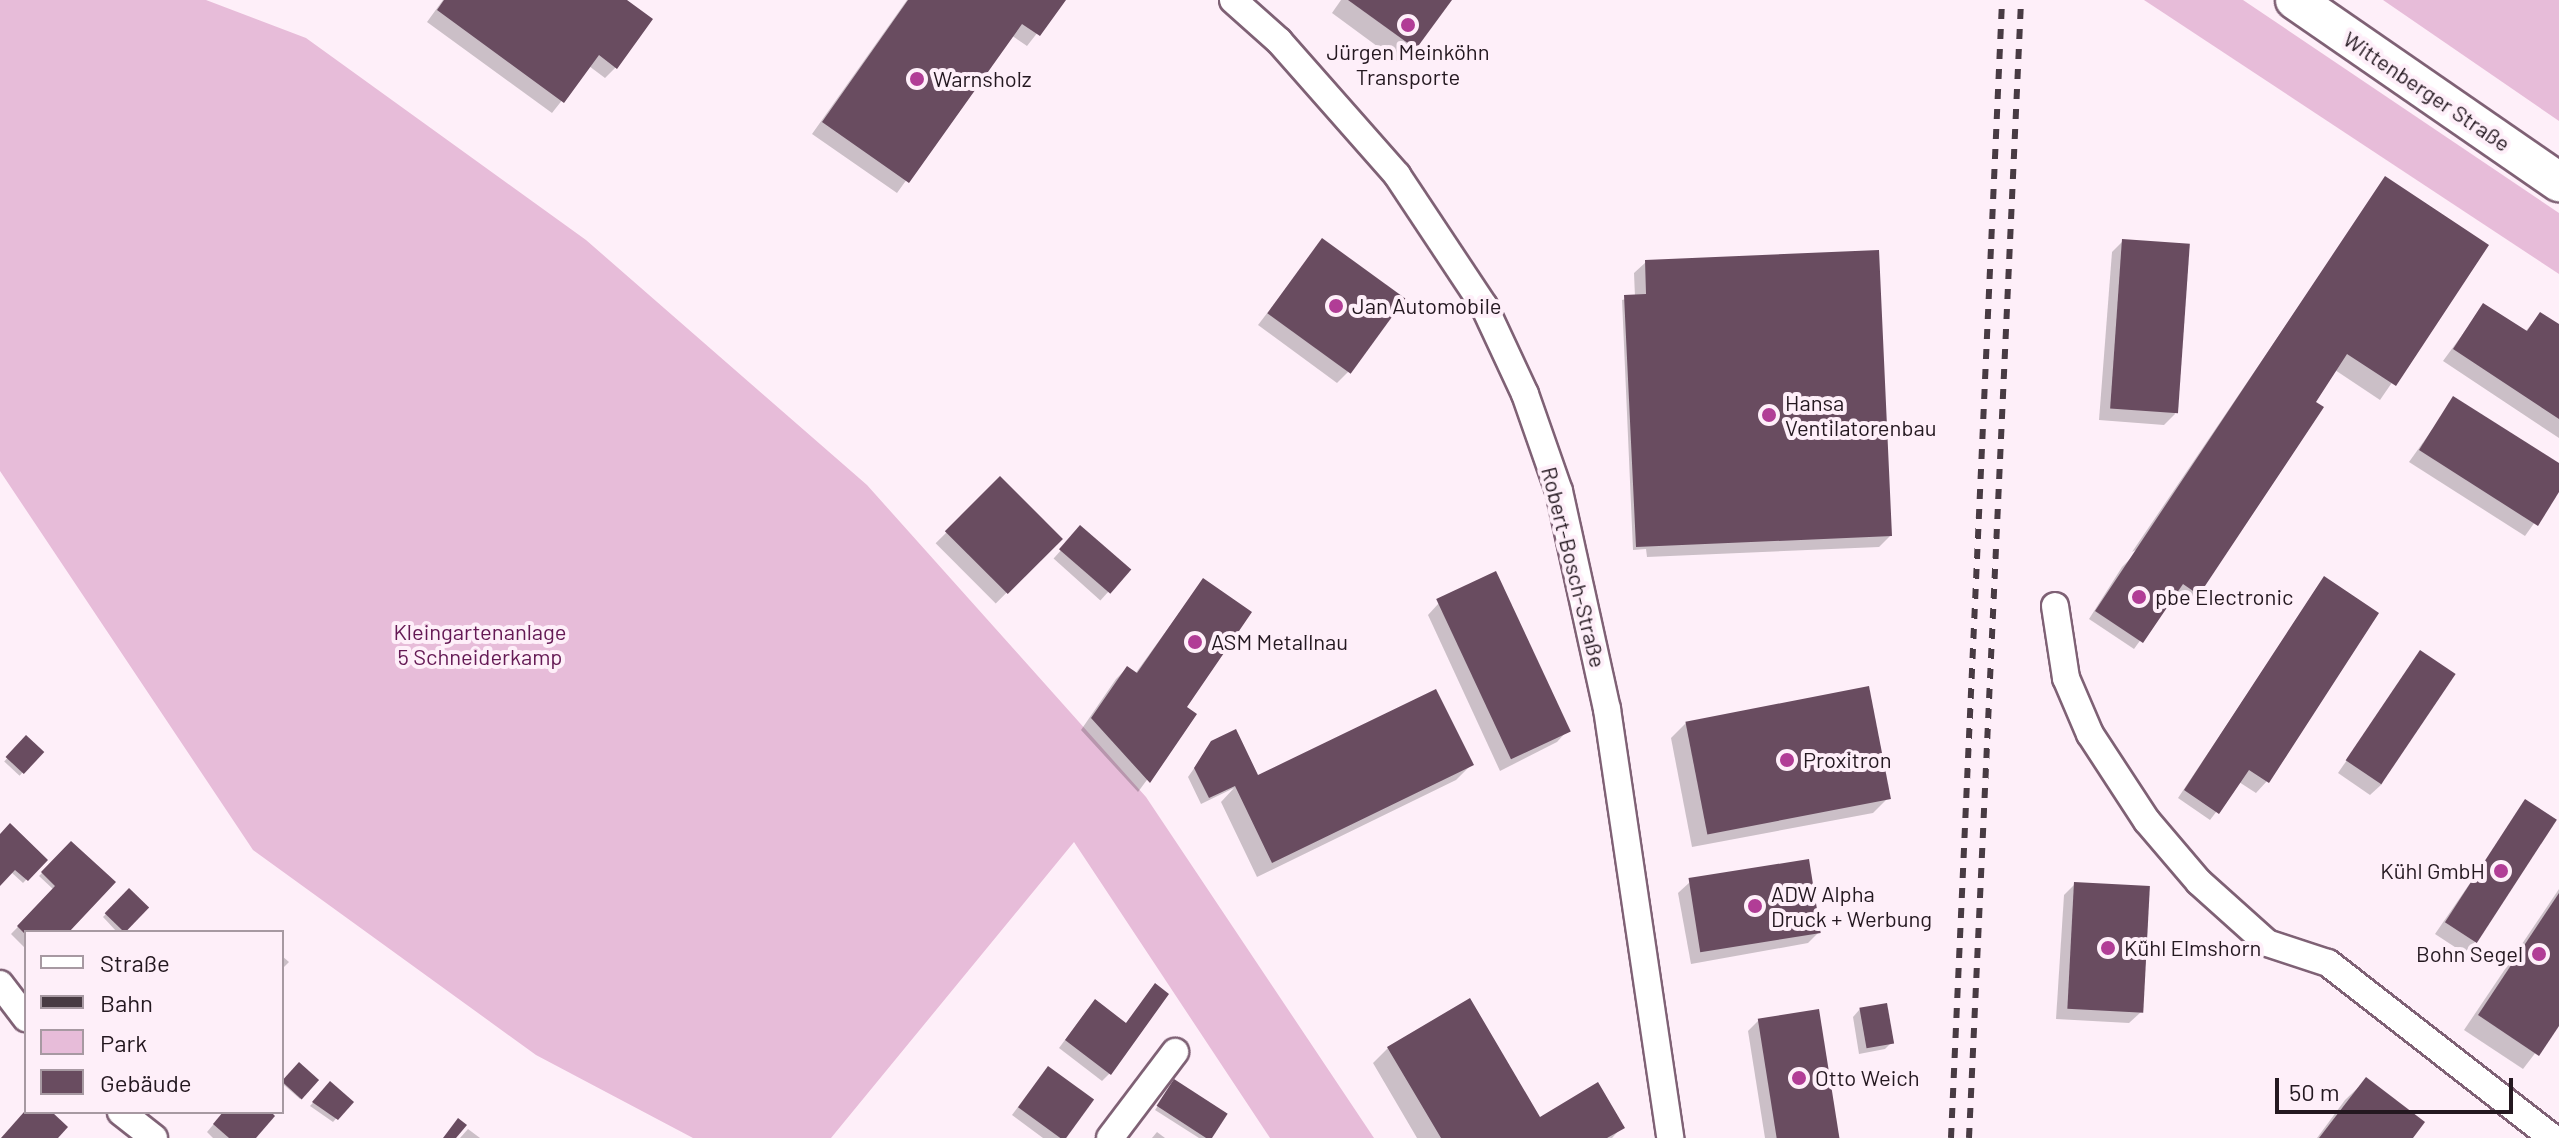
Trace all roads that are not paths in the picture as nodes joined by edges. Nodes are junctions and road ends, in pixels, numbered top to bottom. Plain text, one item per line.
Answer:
1 (1233, 0) edge
2 (2295, 0) edge
3 (2559, 182) edge
4 (2055, 606) dead end
5 (0, 984) edge
6 (24, 1015) edge
7 (1175, 1052) dead end
8 (124, 1114) edge
9 (154, 1138) edge
10 (1110, 1138) edge
11 (1670, 1138) edge
12 (2553, 1138) edge

1 - 11 street, Robert-Bosch-Straße
2 - 3 main road, Wittenberger Straße
4 - 12 street
5 - 6 street
7 - 10 street
8 - 9 street

